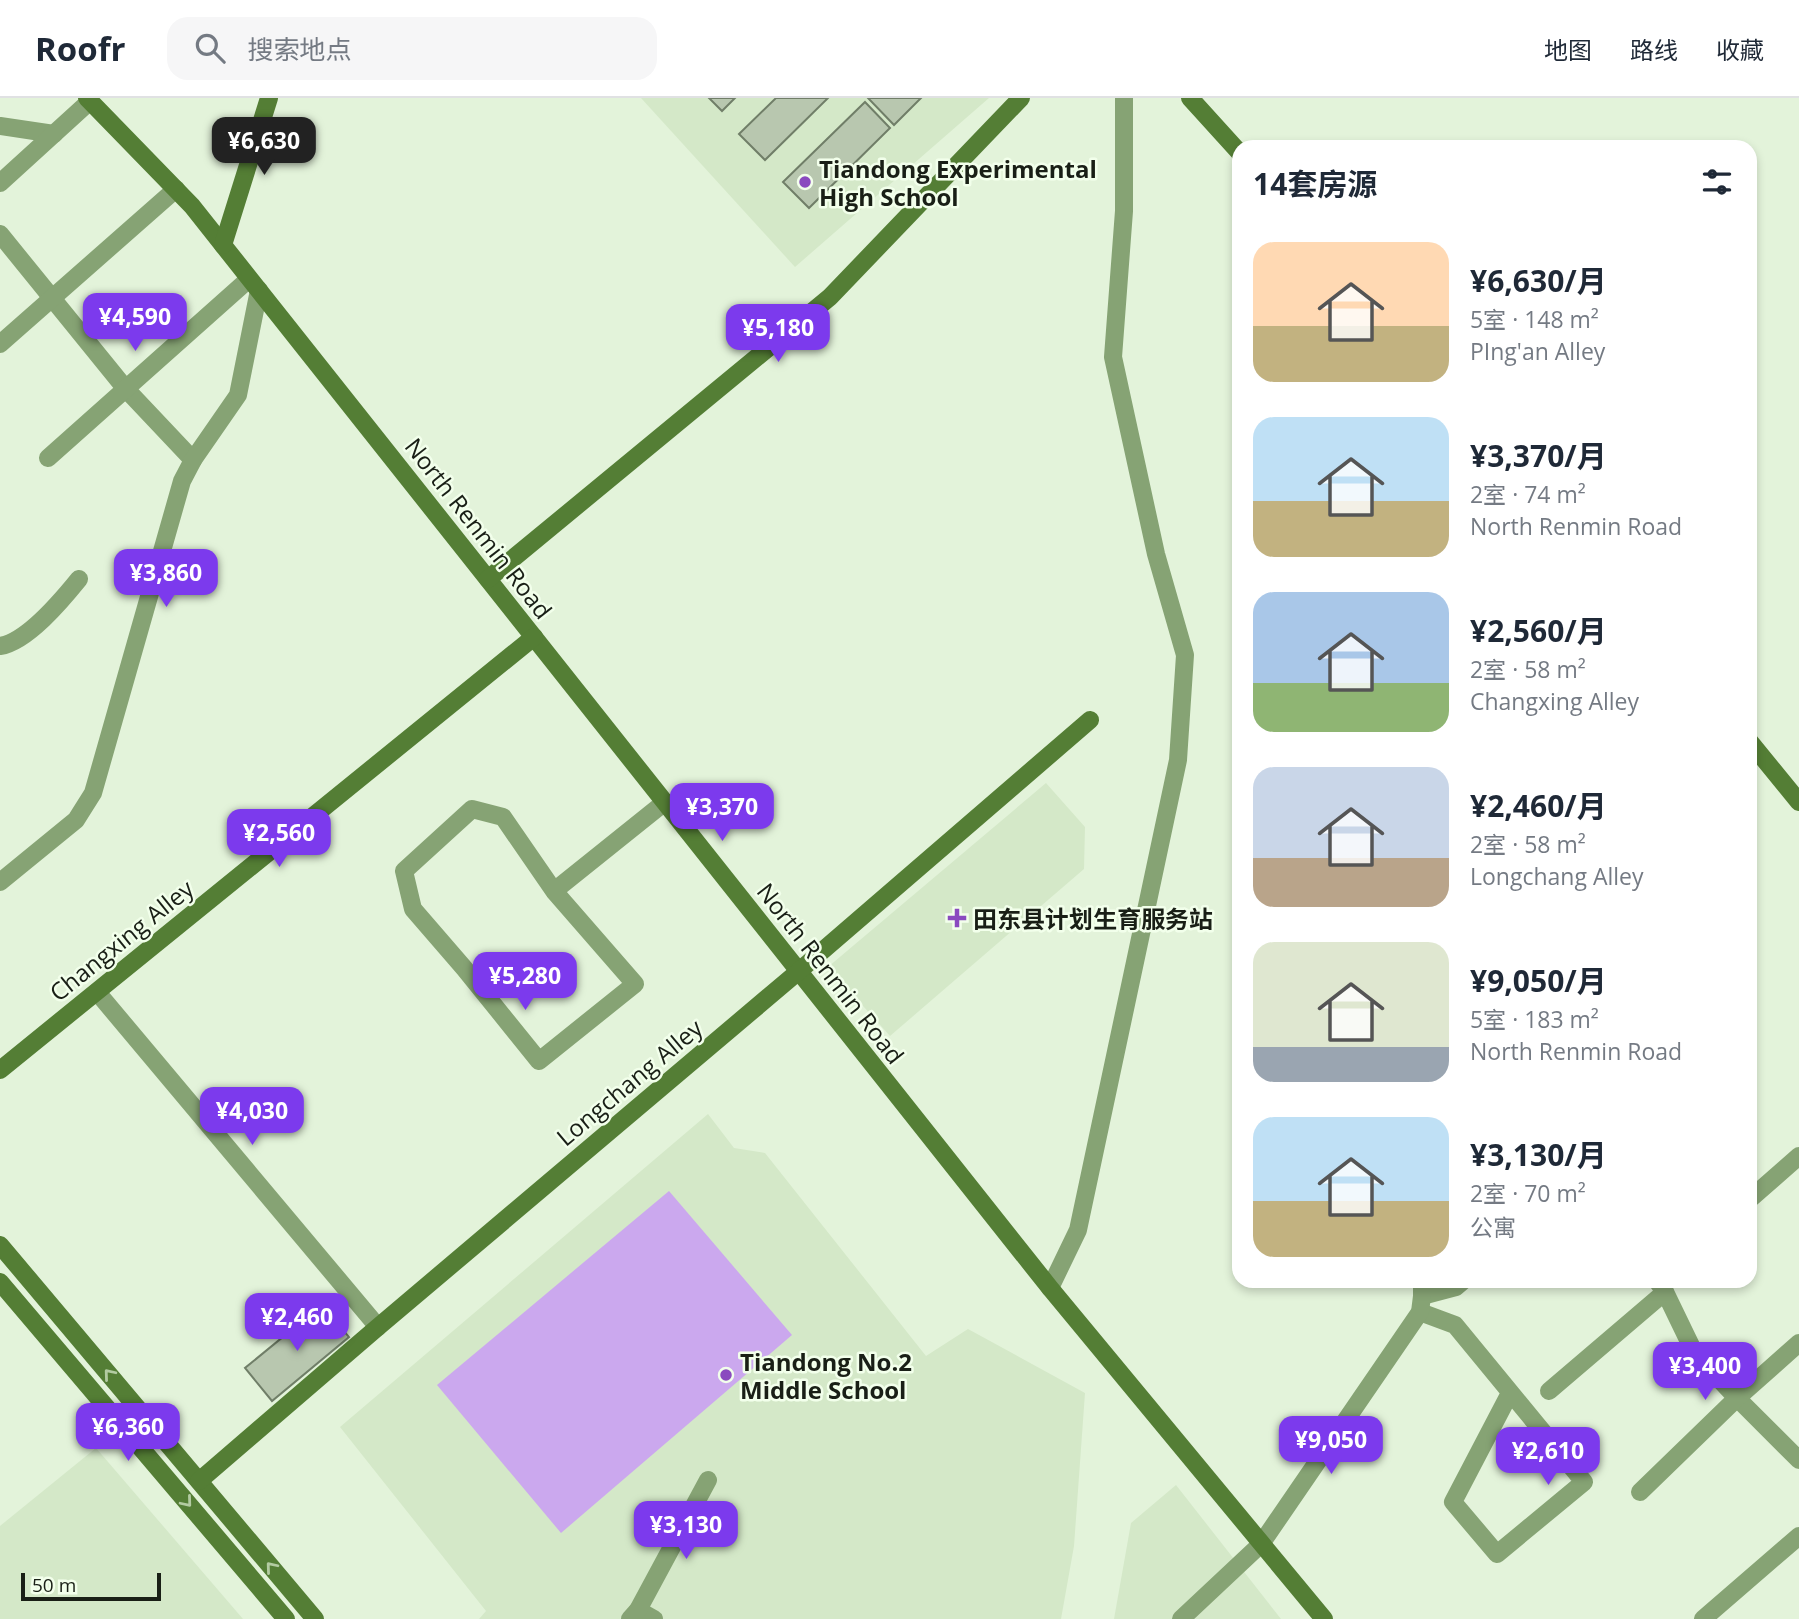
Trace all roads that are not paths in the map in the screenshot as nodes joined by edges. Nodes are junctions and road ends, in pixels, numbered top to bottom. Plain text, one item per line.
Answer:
1 (269, 98) edge
2 (1021, 98) edge
3 (1124, 98) edge
4 (1191, 98) edge
5 (89, 99) edge
6 (0, 127) edge
7 (54, 134) junction
8 (1232, 144) edge
9 (0, 183) edge
10 (176, 189) junction
11 (0, 234) edge
12 (223, 245) junction
13 (254, 284) junction
14 (52, 298) junction
15 (0, 344) edge
16 (125, 388) junction
17 (48, 458) dead end
18 (193, 460) junction
19 (79, 579) dead end
20 (488, 579) junction
21 (534, 637) junction
22 (0, 646) edge
23 (1090, 719) dead end
24 (1757, 751) edge
25 (665, 802) junction
26 (1799, 802) edge
27 (0, 882) edge
28 (554, 891) junction
29 (799, 971) junction
30 (97, 992) junction
31 (0, 1070) edge
32 (1799, 1156) edge
33 (1757, 1193) edge
34 (0, 1245) edge
35 (0, 1282) edge
36 (1050, 1288) junction
37 (1452, 1288) edge
38 (1660, 1288) edge
39 (1662, 1288) edge
40 (1421, 1296) edge
41 (378, 1327) junction
42 (1799, 1343) edge
43 (1549, 1391) dead end
44 (1510, 1393) junction
45 (1737, 1398) junction
46 (1799, 1460) edge
47 (708, 1480) dead end
48 (199, 1481) junction
49 (1640, 1492) dead end
50 (1799, 1536) edge
51 (1261, 1544) junction
52 (641, 1616) edge
53 (286, 1619) edge
54 (315, 1619) edge
55 (1181, 1619) edge
56 (1324, 1619) edge
57 (1703, 1619) edge

1 - 12 main road
2 - 20 main road
3 - 36 street
4 - 8 main road
5 - 7 street
5 - 10 main road, North Renmin Road
6 - 7 street
7 - 9 street
10 - 12 main road, North Renmin Road
10 - 14 street
11 - 14 street
12 - 13 main road, North Renmin Road
13 - 16 street
13 - 18 street
13 - 20 main road, North Renmin Road
14 - 15 street
14 - 16 street
16 - 17 street
16 - 18 street
18 - 27 street
19 - 22 street
20 - 21 main road, North Renmin Road
21 - 25 main road, North Renmin Road
21 - 30 main road, Changxing Alley
23 - 29 main road, Longchang Alley
24 - 26 main road
25 - 28 street
25 - 29 main road, North Renmin Road
28 - 28 street
29 - 36 main road, North Renmin Road
29 - 41 main road, Longchang Alley
30 - 31 main road, Changxing Alley
30 - 41 street
32 - 33 street
48 -> 34 main road
35 -> 53 main road
36 - 51 main road, North Renmin Road
37 - 40 street
38 - 43 street
39 - 45 street
40 - 44 street
40 - 51 street
41 - 48 main road, Longchang Alley
42 - 45 street
44 - 44 street
45 - 46 street
45 - 49 street
47 - 52 street
54 -> 48 main road
50 - 57 street
51 - 55 street
51 - 56 main road, North Renmin Road

